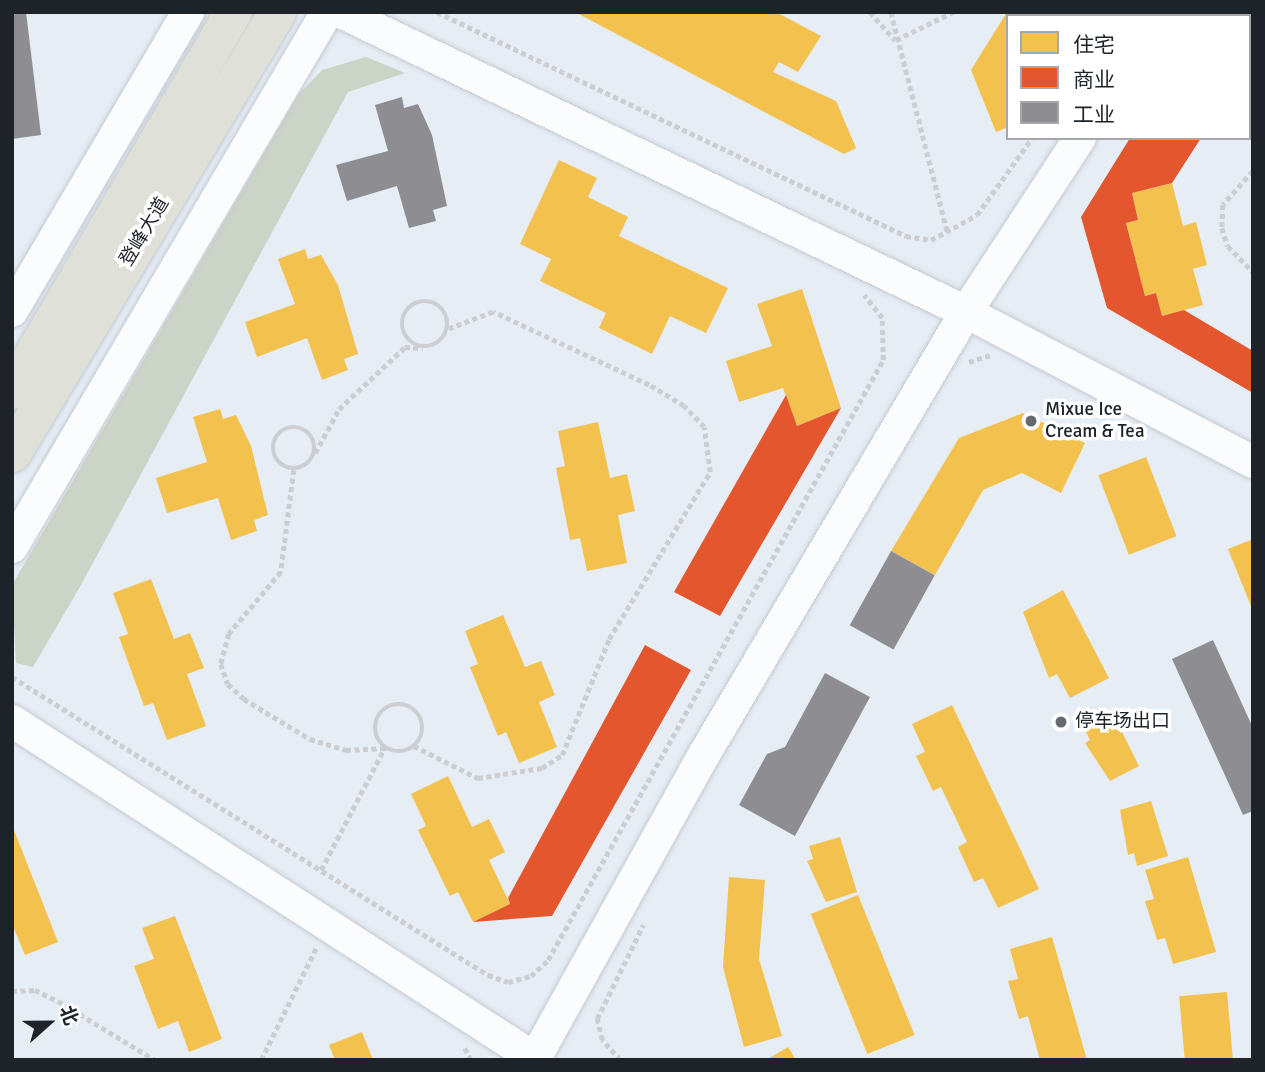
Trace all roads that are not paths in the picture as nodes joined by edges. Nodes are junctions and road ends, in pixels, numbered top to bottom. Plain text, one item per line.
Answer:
1 (188, 12) edge
2 (233, 12) edge
3 (278, 12) edge
4 (327, 12) edge
5 (341, 12) edge
6 (1079, 140) edge
7 (12, 311) edge
8 (966, 312) junction
9 (12, 390) edge
10 (12, 453) edge
11 (1253, 462) edge
12 (12, 547) edge
13 (12, 720) edge
14 (536, 1059) edge

1 - 7 street
2 - 9 main road, 登峰大道
3 - 10 main road, 登峰大道
4 - 12 street
5 - 8 street
6 - 8 street
8 - 11 street
8 - 14 street
13 - 14 street

